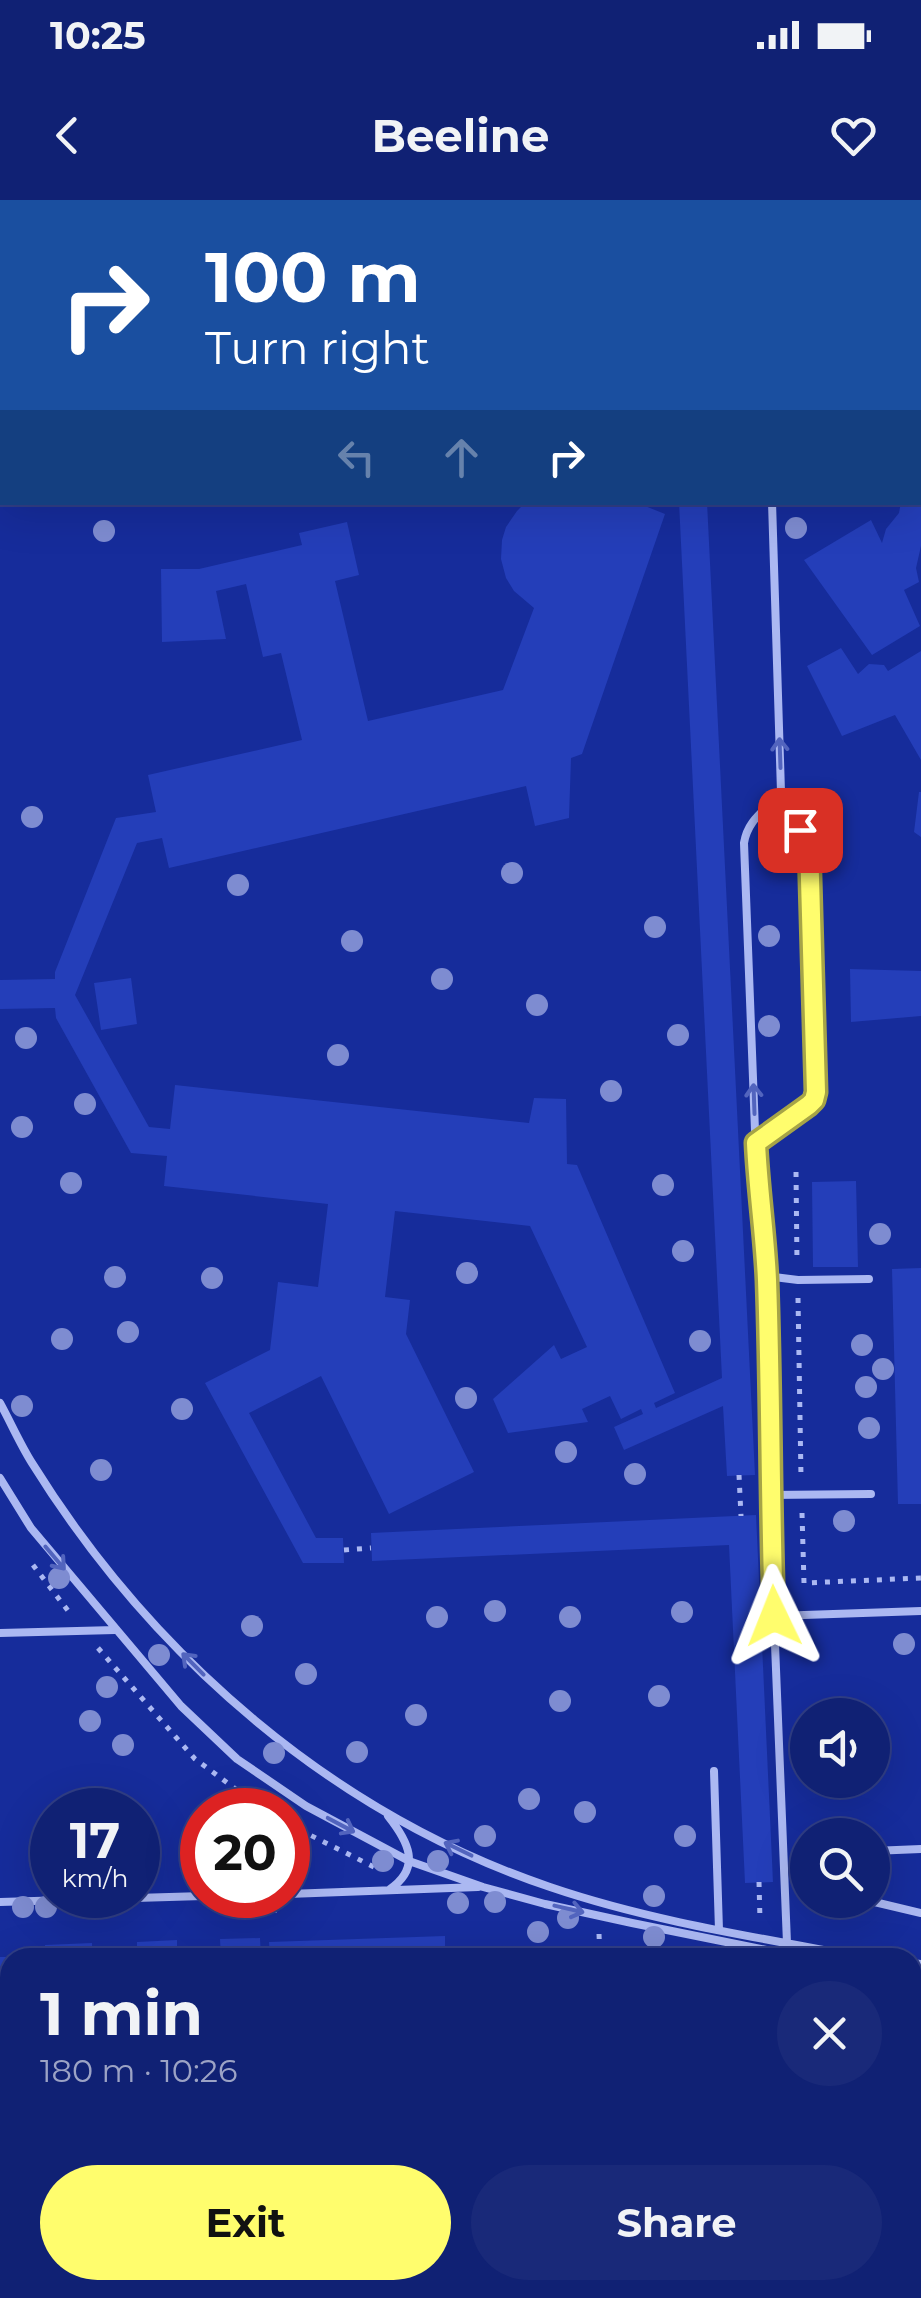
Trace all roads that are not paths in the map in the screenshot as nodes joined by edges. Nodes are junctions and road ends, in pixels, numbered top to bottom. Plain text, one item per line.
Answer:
1 (772, 505) edge
2 (773, 802) junction
3 (756, 1143) junction
4 (766, 1276) junction
5 (869, 1280) dead end
6 (0, 1403) edge
7 (0, 1478) edge
8 (871, 1494) dead end
9 (770, 1495) junction
10 (921, 1611) edge
11 (774, 1616) junction
12 (115, 1630) junction
13 (0, 1633) edge
14 (714, 1771) dead end
15 (386, 1814) junction
16 (921, 1849) edge
17 (890, 1850) edge
18 (409, 1861) junction
19 (483, 1886) junction
20 (386, 1891) junction
21 (310, 1893) edge
22 (180, 1897) edge
23 (0, 1902) edge
24 (890, 1905) edge
25 (921, 1912) edge
26 (719, 1930) junction
27 (788, 1943) junction
28 (808, 1946) joint
29 (756, 1948) edge
30 (818, 1948) edge

2 -> 1 lane
3 -> 2 lane
2 - 3 lane
3 - 4 lane
4 - 5 lane
4 - 9 lane
15 -> 6 lane
7 -> 12 lane
8 - 9 lane
9 - 11 lane
10 - 11 lane
11 - 27 lane
12 - 13 lane
12 -> 18 lane
14 - 26 lane
15 - 18 lane
26 -> 15 lane
16 - 17 lane
18 - 19 lane
18 - 20 lane
19 - 20 lane
19 -> 29 lane
20 - 21 lane
22 - 23 lane
24 - 25 lane
26 - 27 lane
27 - 28 lane
28 - 30 lane

